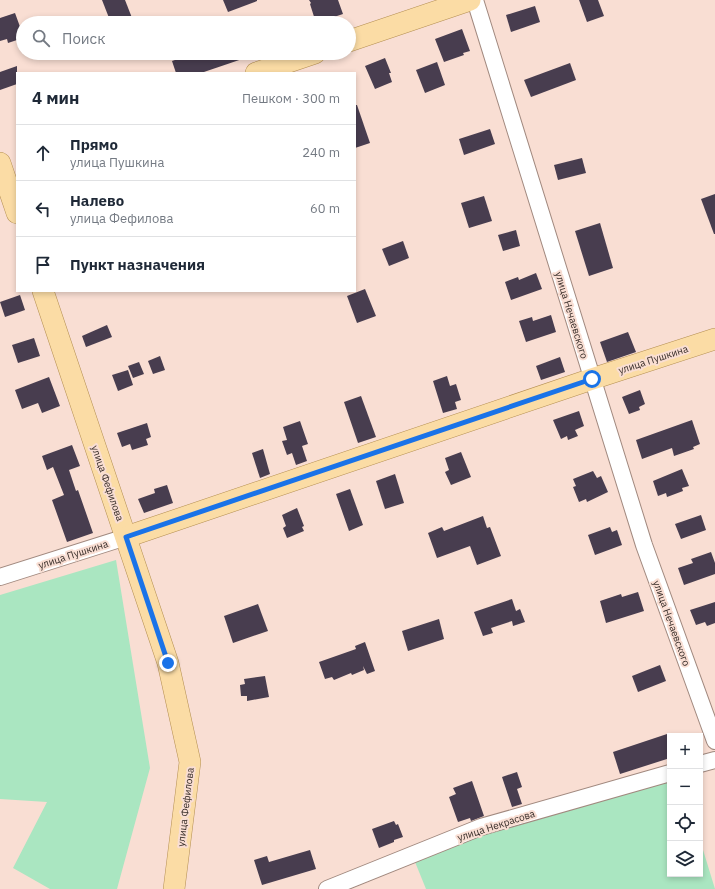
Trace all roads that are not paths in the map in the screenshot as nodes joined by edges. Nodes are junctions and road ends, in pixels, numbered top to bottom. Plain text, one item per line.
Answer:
1 (470, 0) edge
2 (475, 0) edge
3 (356, 39) edge
4 (294, 60) edge
5 (259, 72) edge
6 (16, 158) edge
7 (0, 164) edge
8 (16, 210) edge
9 (43, 292) edge
10 (715, 339) edge
11 (592, 379) junction
12 (126, 537) junction
13 (0, 578) edge
14 (715, 742) edge
15 (715, 760) edge
16 (703, 763) edge
17 (667, 774) edge
18 (174, 889) edge
19 (327, 889) edge

1 - 3 main road
2 - 11 street, улица Нечаевского
4 - 5 main road
6 - 7 main road
7 - 8 main road
9 - 12 main road, улица Фефилова
10 - 11 main road, улица Пушкина
11 - 12 main road, улица Пушкина
11 - 14 street, улица Нечаевского
12 - 13 street, улица Пушкина
12 - 18 main road, улица Фефилова
15 - 16 street
17 - 19 street, улица Некрасова

